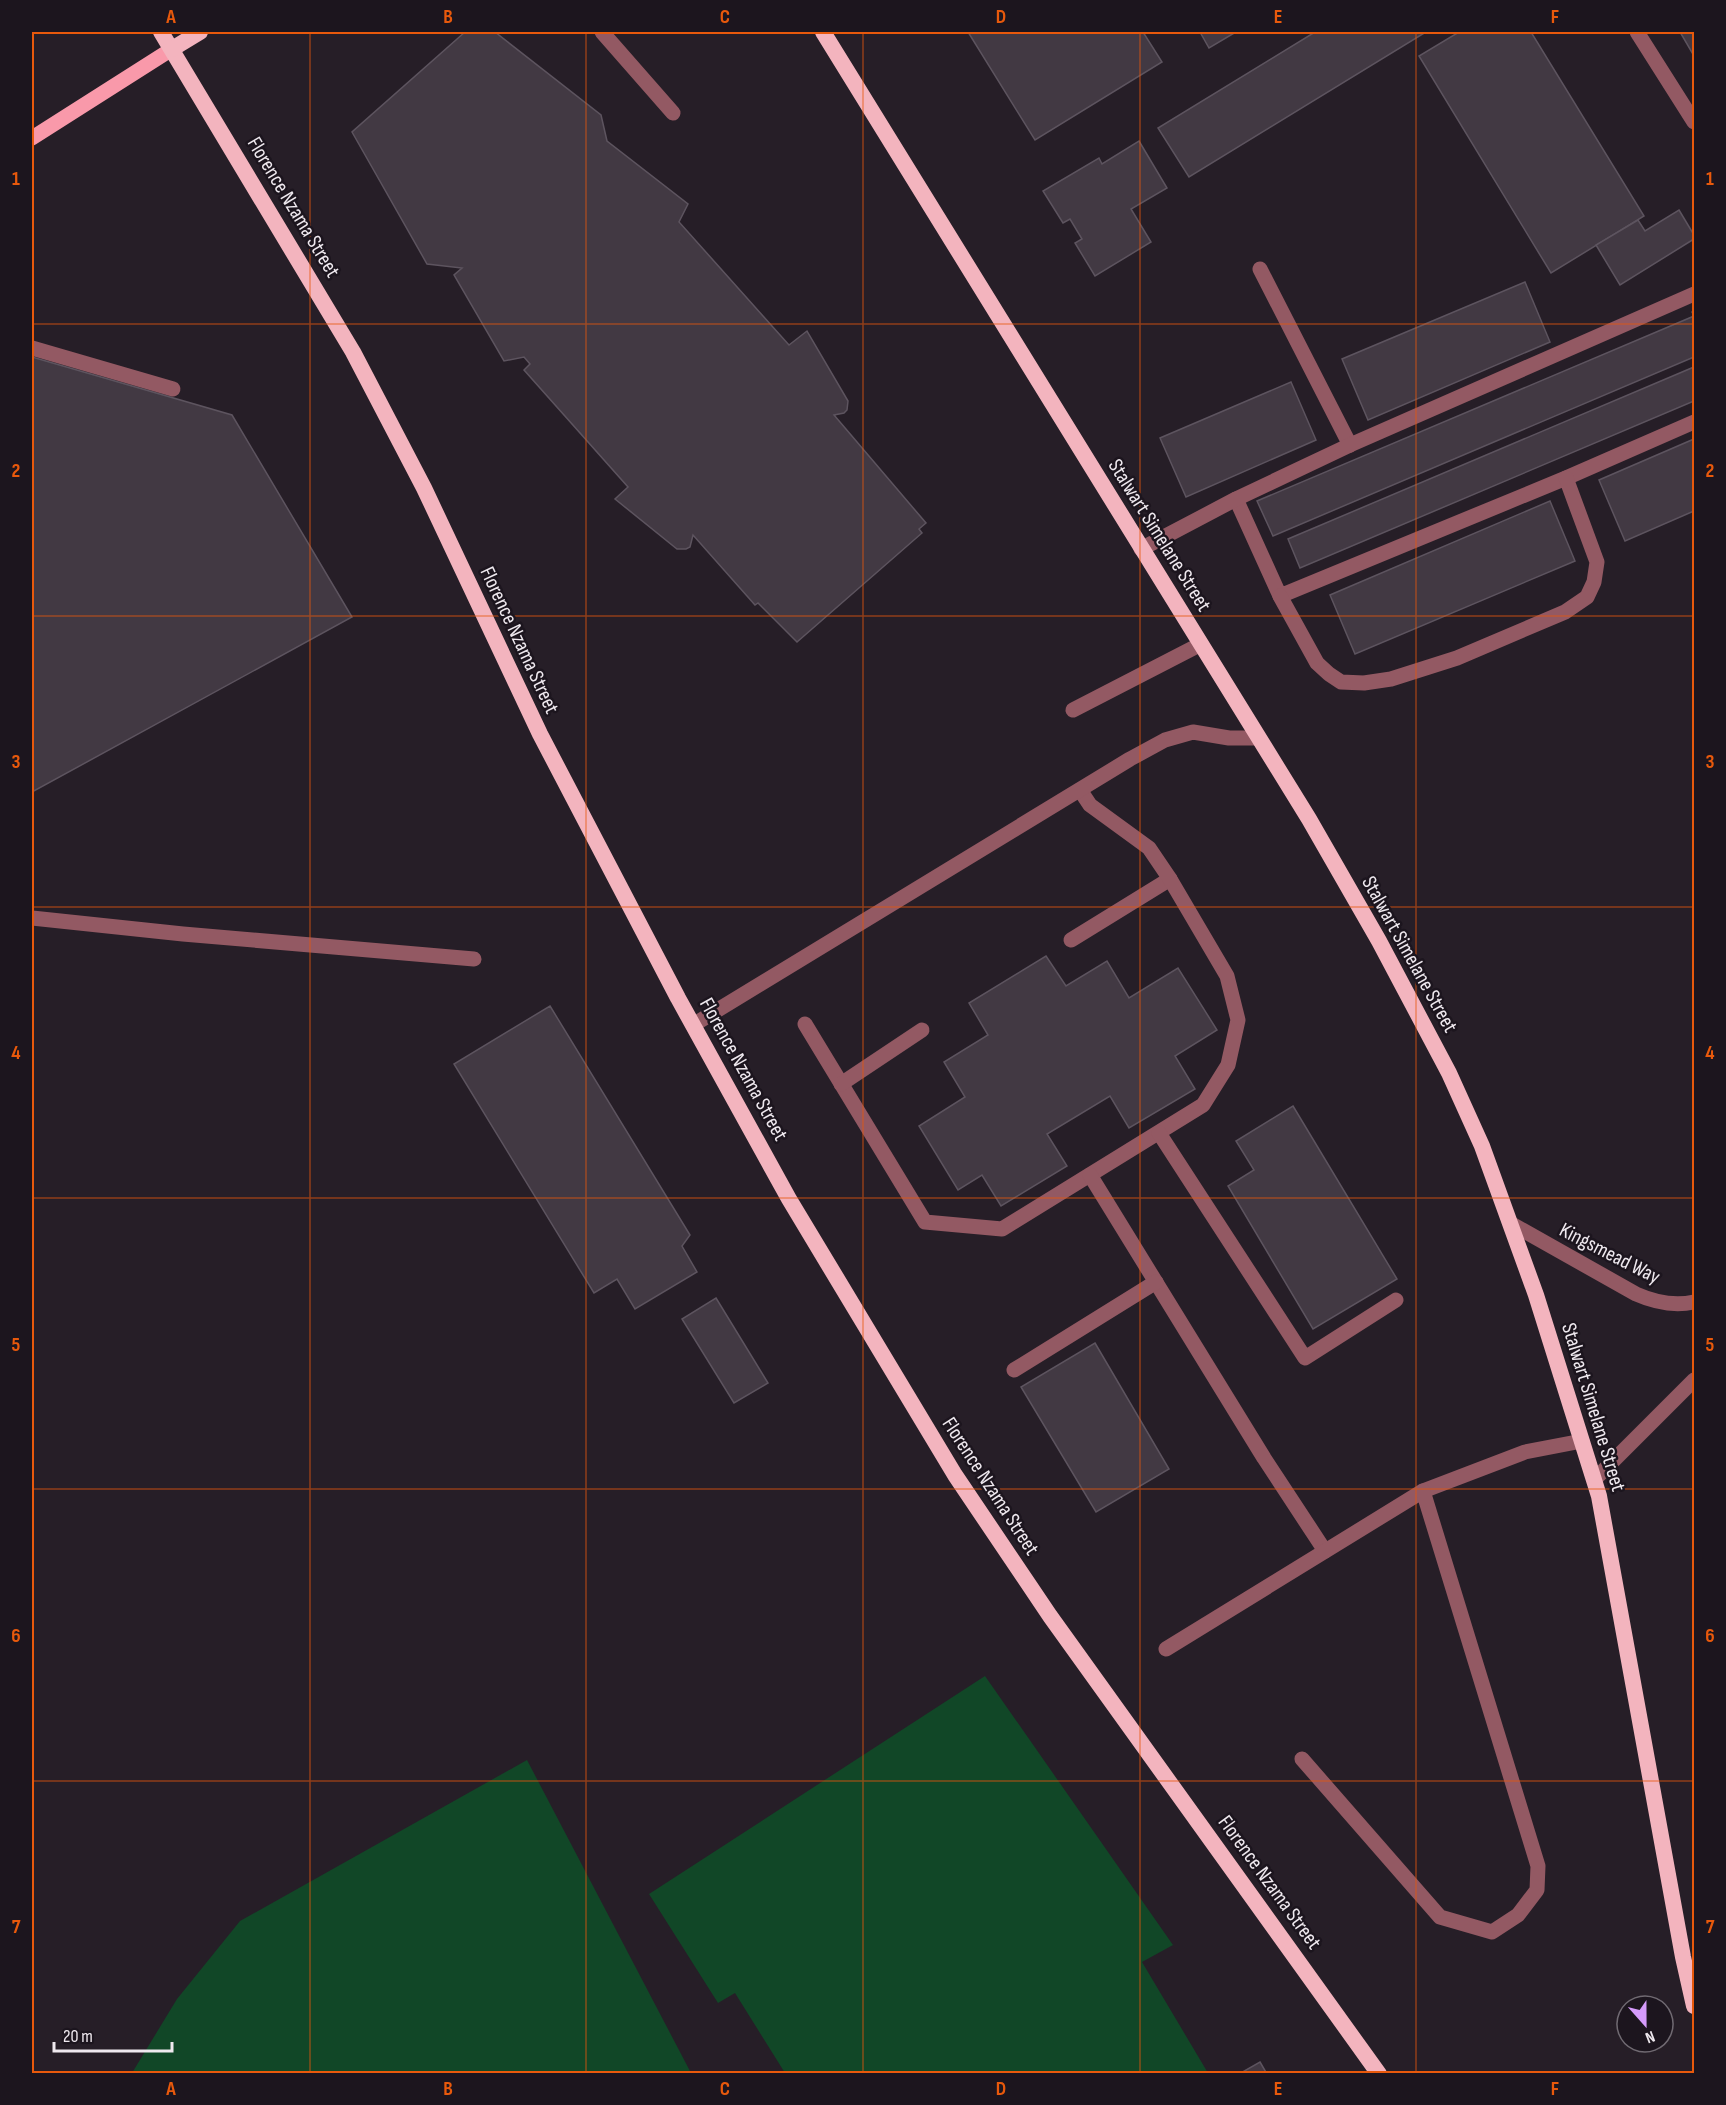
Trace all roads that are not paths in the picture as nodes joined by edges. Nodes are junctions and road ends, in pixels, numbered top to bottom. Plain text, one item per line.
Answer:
1 (161, 32) edge
2 (200, 32) edge
3 (602, 32) edge
4 (823, 32) edge
5 (1637, 32) edge
6 (172, 49) junction
7 (673, 113) dead end
8 (1695, 122) edge
9 (32, 138) edge
10 (1260, 269) dead end
11 (1695, 294) edge
12 (32, 348) edge
13 (173, 389) dead end
14 (1695, 423) edge
15 (1350, 445) junction
16 (1566, 478) junction
17 (1236, 499) junction
18 (1142, 549) junction
19 (1280, 596) junction
20 (1201, 644) junction
21 (1073, 710) dead end
22 (1259, 738) junction
23 (1080, 790) junction
24 (1170, 879) junction
25 (32, 918) edge
26 (1071, 940) dead end
27 (474, 959) dead end
28 (805, 1024) dead end
29 (693, 1025) junction
30 (922, 1030) dead end
31 (841, 1084) junction
32 (1159, 1132) junction
33 (1090, 1175) junction
34 (1510, 1223) junction
35 (1156, 1281) junction
36 (1396, 1300) dead end
37 (1695, 1302) edge
38 (1014, 1370) dead end
39 (1695, 1380) edge
40 (1582, 1440) junction
41 (1594, 1480) junction
42 (1423, 1491) junction
43 (1325, 1551) junction
44 (1166, 1649) dead end
45 (1302, 1759) dead end
46 (1695, 2006) edge
47 (1379, 2073) edge

1 - 6 highway, Florence Nzama Street
2 - 6 highway
3 - 7 street
4 - 18 highway, Stalwart Simelane Street
5 - 8 street
6 - 9 main road
6 - 29 highway, Florence Nzama Street
10 - 15 street
11 - 15 street
12 - 13 street
14 - 16 street
15 - 17 street
16 - 19 street
16 - 19 street
17 - 18 street
17 - 19 street
18 - 20 highway, Stalwart Simelane Street
20 - 21 street
20 - 22 highway, Stalwart Simelane Street
22 - 23 street
22 - 34 highway, Stalwart Simelane Street
23 - 24 street
23 - 29 street
24 - 26 street
24 - 32 street
25 - 27 street
28 - 31 street
29 - 47 highway, Florence Nzama Street
30 - 31 street
31 - 33 street
32 - 33 street
32 - 36 street
33 - 35 street
34 - 37 street, Kingsmead Way
34 - 40 highway, Stalwart Simelane Street
35 - 38 street
35 - 43 street
39 - 41 street
40 - 41 highway, Stalwart Simelane Street
40 - 42 street
41 - 46 highway, Stalwart Simelane Street
42 - 43 street
42 - 45 street
43 - 44 street

